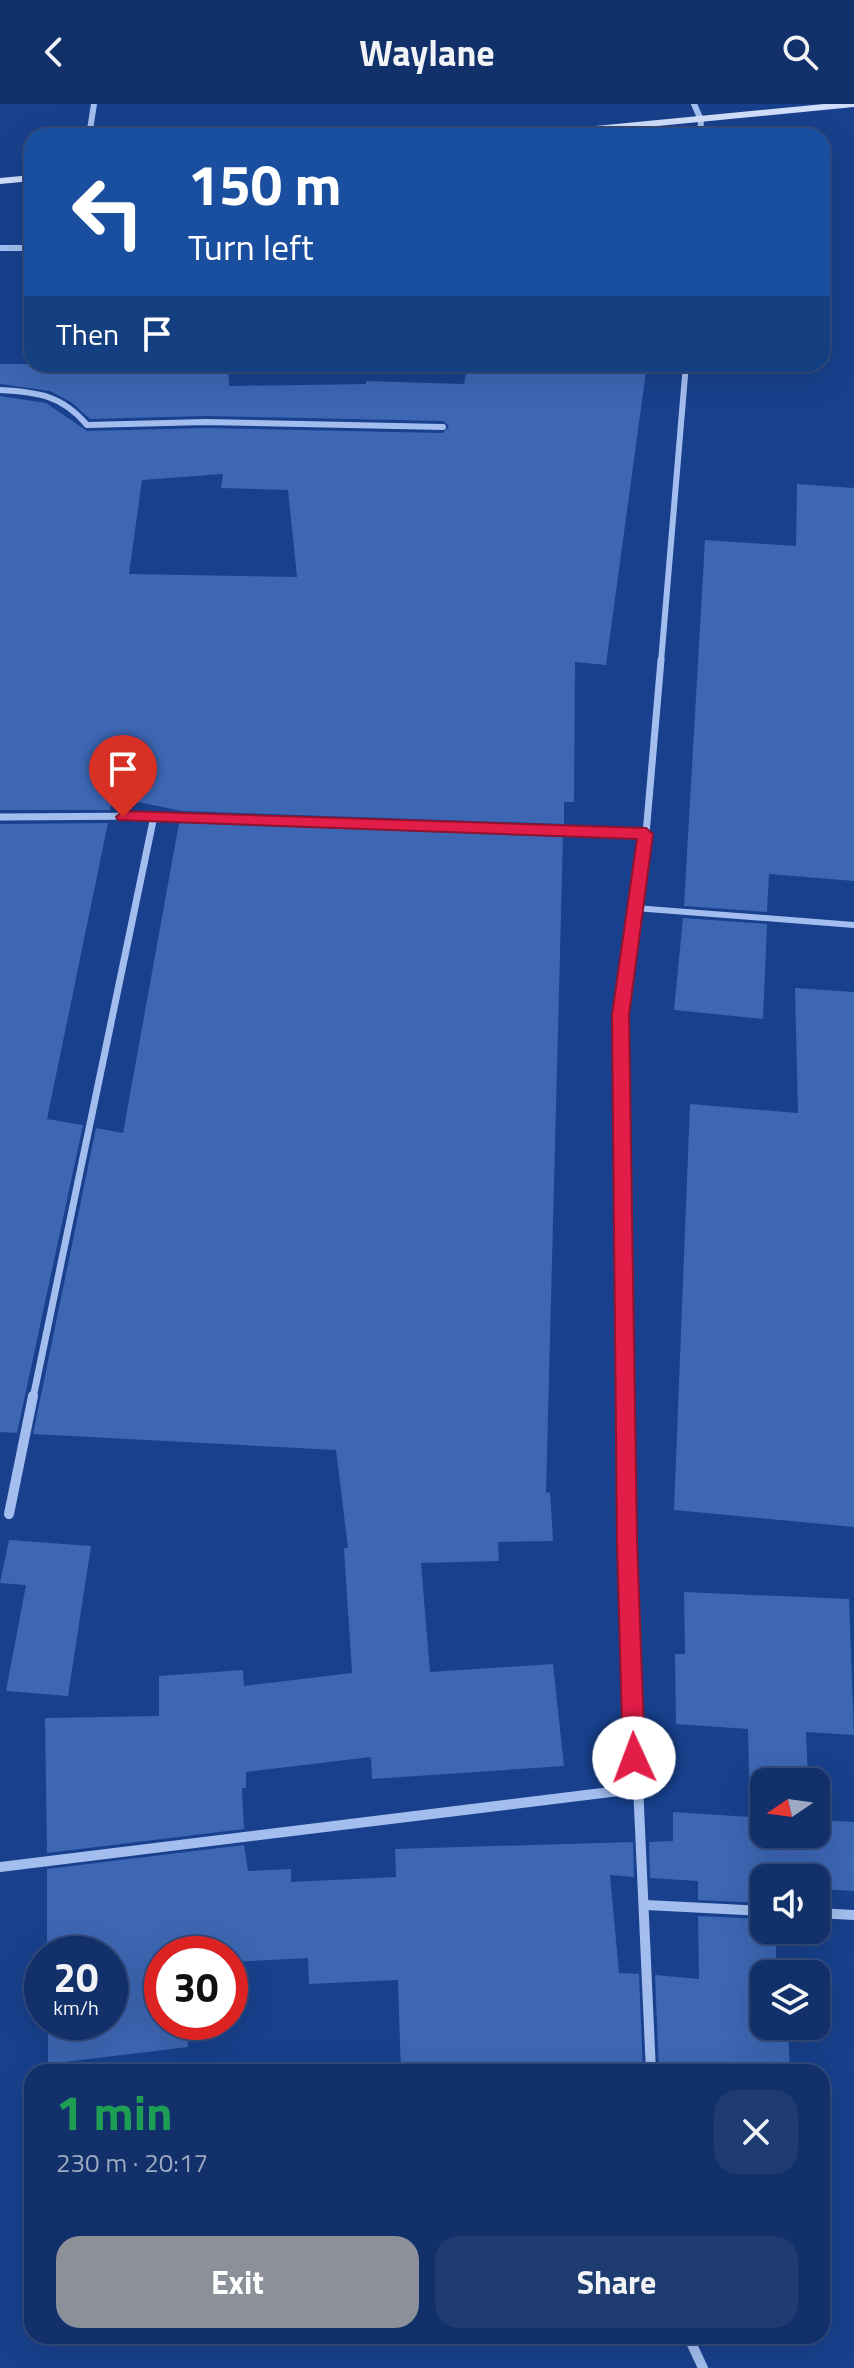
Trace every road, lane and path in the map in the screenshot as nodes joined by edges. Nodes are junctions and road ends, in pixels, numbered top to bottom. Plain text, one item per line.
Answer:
1 (94, 104) edge
2 (694, 104) edge
3 (854, 104) edge
4 (701, 120) junction
5 (90, 128) edge
6 (612, 128) edge
7 (700, 128) edge
8 (24, 179) edge
9 (0, 181) edge
10 (0, 248) edge
11 (24, 248) edge
12 (685, 372) edge
13 (0, 390) edge
14 (443, 427) dead end
15 (154, 816) junction
16 (0, 817) edge
17 (646, 834) junction
18 (635, 908) junction
19 (854, 925) edge
20 (9, 1514) dead end
21 (635, 1789) junction
22 (0, 1867) edge
23 (646, 1905) junction
24 (750, 1910) edge
25 (830, 1914) edge
26 (854, 1915) edge
27 (651, 2064) edge
28 (692, 2344) edge
29 (703, 2368) edge

1 - 5 street
2 - 4 street
3 - 4 main road
4 - 6 main road
4 - 7 street
8 - 9 main road
10 - 11 street
12 - 17 street
13 - 14 street
15 - 16 street
15 - 17 street
15 - 20 street
17 - 18 street
18 - 19 lane
18 - 21 street
21 - 22 street
21 - 23 street
23 - 24 street
23 - 27 street
25 - 26 street
28 - 29 street

